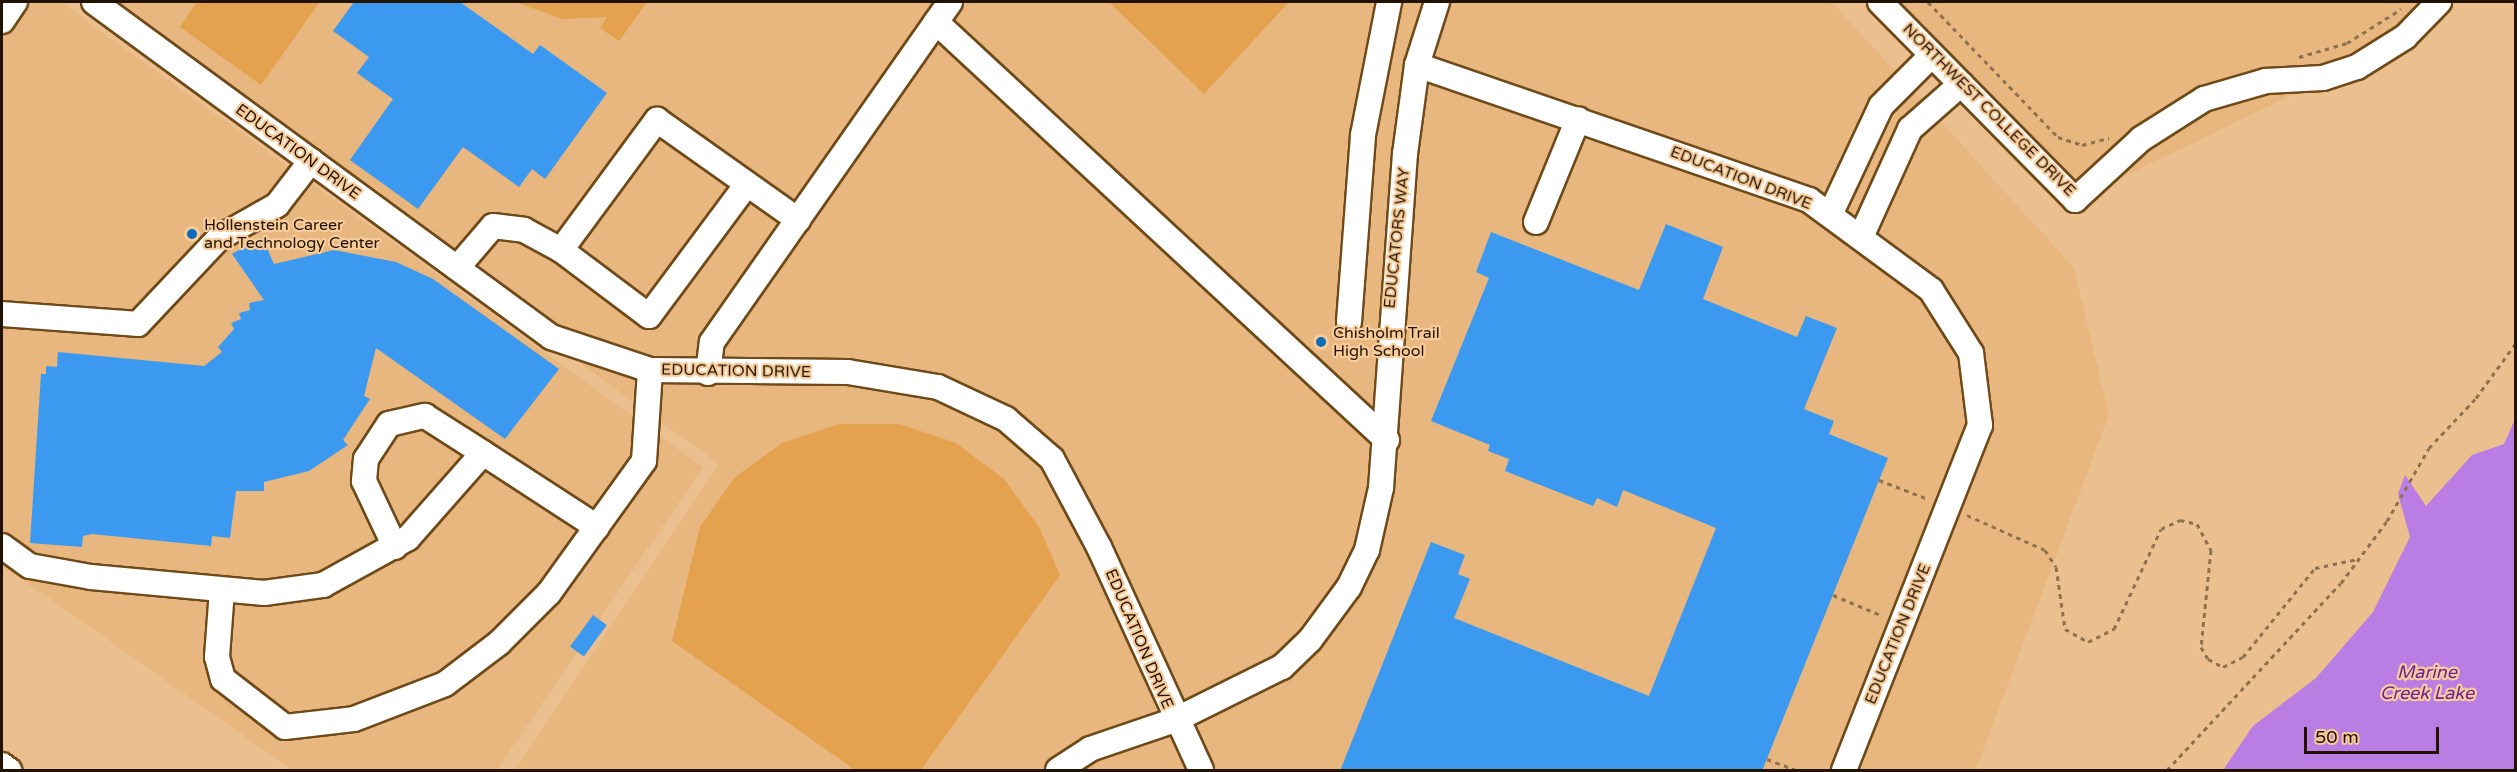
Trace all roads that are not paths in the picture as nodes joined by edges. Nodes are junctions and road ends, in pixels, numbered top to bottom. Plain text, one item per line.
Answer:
1 (15, 2) edge
2 (94, 2) edge
3 (950, 2) edge
4 (1389, 2) edge
5 (1437, 2) edge
6 (1880, 2) edge
7 (2439, 2) edge
8 (2, 21) edge
9 (936, 22) junction
10 (1932, 54) junction
11 (1417, 65) junction
12 (1961, 84) junction
13 (1578, 119) junction
14 (311, 161) junction
15 (747, 184) junction
16 (1830, 215) junction
17 (798, 220) junction
18 (1536, 222) dead end
19 (1861, 237) junction
20 (561, 250) junction
21 (457, 268) junction
22 (2, 314) edge
23 (1349, 322) dead end
24 (650, 370) junction
25 (708, 373) junction
26 (1387, 440) junction
27 (483, 453) junction
28 (597, 526) junction
29 (2, 546) edge
30 (395, 546) junction
31 (222, 590) junction
32 (1174, 720) junction
33 (2, 765) edge
34 (9, 771) edge
35 (1058, 771) edge
36 (1201, 771) edge
37 (1844, 771) edge

1 - 8 street
2 - 14 street, EDUCATION DRIVE
3 - 9 street
4 - 23 street
5 - 11 street, EDUCATORS WAY
6 - 10 street, NORTHWEST COLLEGE DRIVE
7 - 12 street, NORTHWEST COLLEGE DRIVE
9 - 17 street
9 - 26 street
10 - 12 street, NORTHWEST COLLEGE DRIVE
10 - 16 street
11 - 13 street, EDUCATION DRIVE
11 - 26 street, EDUCATORS WAY
12 - 19 street
13 - 16 street, EDUCATION DRIVE
13 - 18 street
14 - 21 street, EDUCATION DRIVE
14 - 22 street
15 - 17 street
15 - 20 street
15 - 20 street
16 - 19 street, EDUCATION DRIVE
17 - 25 street
19 - 37 street, EDUCATION DRIVE
20 - 21 street
21 - 24 street, EDUCATION DRIVE
24 - 25 street, EDUCATION DRIVE
24 - 28 street
25 - 32 street, EDUCATION DRIVE
26 - 32 street, EDUCATORS WAY
27 - 28 street
27 - 30 street
27 - 30 street
28 - 31 street
29 - 31 street
30 - 31 street
32 - 35 street, EDUCATORS WAY
32 - 36 street, EDUCATION DRIVE
33 - 34 street

